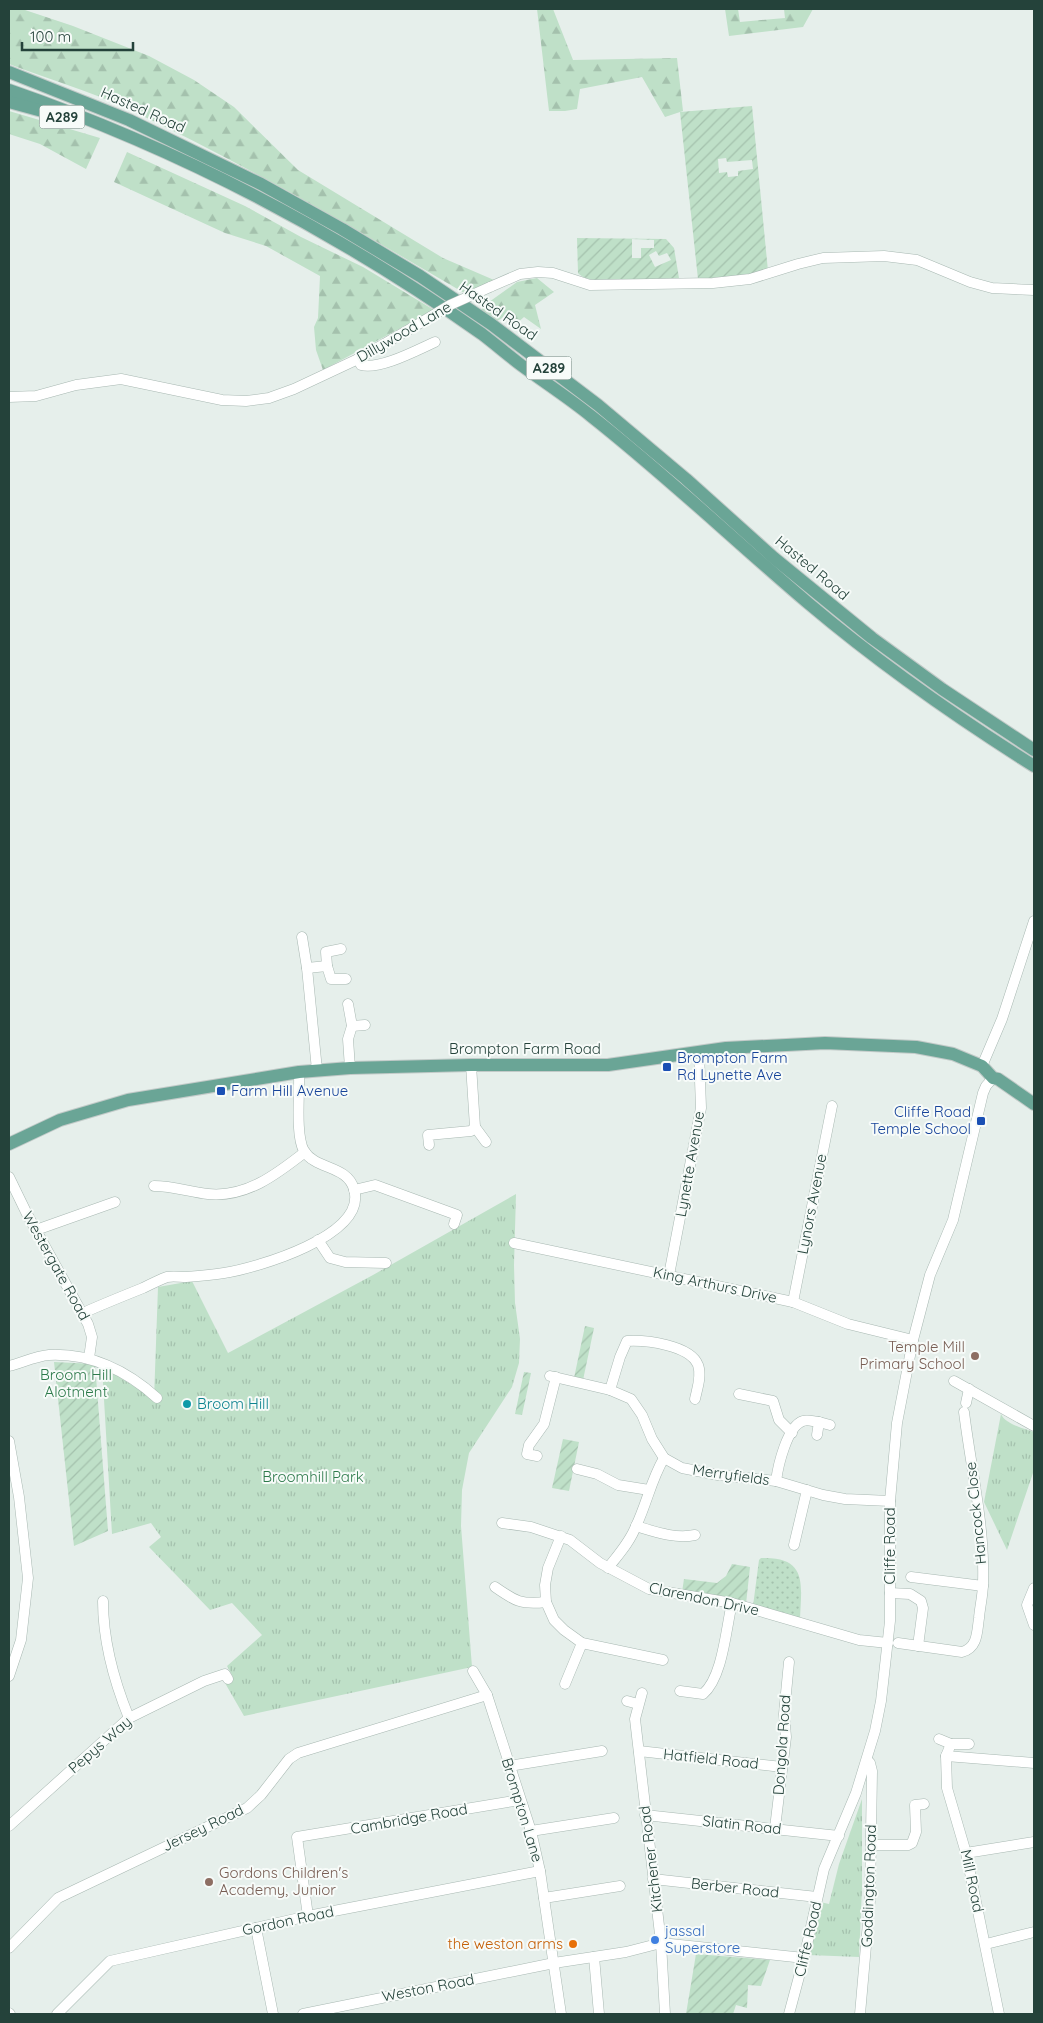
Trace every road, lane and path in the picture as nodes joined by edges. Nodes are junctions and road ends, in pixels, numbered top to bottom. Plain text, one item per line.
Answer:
1 (13, 73) edge
2 (9, 90) edge
3 (9, 102) edge
4 (116, 131) junction
5 (1034, 290) edge
6 (435, 342) dead end
7 (358, 359) junction
8 (9, 397) edge
9 (1034, 750) edge
10 (1034, 766) edge
11 (1034, 921) edge
12 (302, 937) dead end
13 (337, 948) dead end
14 (327, 966) junction
15 (307, 968) junction
16 (342, 981) dead end
17 (348, 1004) dead end
18 (365, 1025) dead end
19 (352, 1026) junction
20 (699, 1052) junction
21 (471, 1065) junction
22 (982, 1066) junction
23 (350, 1068) junction
24 (317, 1070) junction
25 (299, 1072) junction
26 (993, 1078) junction
27 (1034, 1104) edge
28 (832, 1106) dead end
29 (475, 1127) junction
30 (486, 1142) dead end
31 (9, 1144) edge
32 (429, 1145) dead end
33 (305, 1152) junction
34 (9, 1177) edge
35 (154, 1186) dead end
36 (354, 1190) junction
37 (115, 1202) dead end
38 (454, 1224) dead end
39 (36, 1230) junction
40 (318, 1240) junction
41 (514, 1242) dead end
42 (386, 1263) dead end
43 (669, 1275) junction
44 (793, 1302) junction
45 (83, 1313) junction
46 (913, 1340) junction
47 (89, 1358) junction
48 (9, 1366) edge
49 (954, 1381) dead end
50 (969, 1389) junction
51 (610, 1390) junction
52 (739, 1394) dead end
53 (157, 1398) dead end
54 (695, 1399) dead end
55 (1034, 1426) edge
56 (792, 1433) junction
57 (816, 1435) dead end
58 (9, 1441) edge
59 (538, 1456) dead end
60 (664, 1458) junction
61 (577, 1469) dead end
62 (776, 1481) junction
63 (649, 1490) junction
64 (807, 1490) junction
65 (890, 1502) junction
66 (502, 1523) dead end
67 (636, 1526) junction
68 (696, 1535) dead end
69 (561, 1536) junction
70 (794, 1545) dead end
71 (608, 1568) junction
72 (911, 1577) dead end
73 (495, 1586) dead end
74 (983, 1586) junction
75 (1034, 1588) edge
76 (890, 1593) junction
77 (103, 1601) dead end
78 (546, 1602) junction
79 (732, 1603) junction
80 (1034, 1625) edge
81 (582, 1643) junction
82 (893, 1643) junction
83 (918, 1646) junction
84 (663, 1660) dead end
85 (789, 1662) dead end
86 (474, 1671) dead end
87 (9, 1676) edge
88 (228, 1679) dead end
89 (565, 1684) dead end
90 (680, 1691) dead end
91 (642, 1692) dead end
92 (487, 1695) junction
93 (627, 1701) dead end
94 (638, 1704) junction
95 (129, 1718) junction
96 (939, 1739) dead end
97 (969, 1744) dead end
98 (948, 1750) junction
99 (602, 1751) dead end
100 (639, 1751) junction
101 (867, 1760) junction
102 (1034, 1763) edge
103 (509, 1766) junction
104 (782, 1767) junction
105 (520, 1800) junction
106 (924, 1804) dead end
107 (646, 1814) junction
108 (614, 1818) dead end
109 (9, 1826) edge
110 (775, 1828) junction
111 (531, 1831) junction
112 (839, 1836) junction
113 (1034, 1842) edge
114 (872, 1845) junction
115 (966, 1853) junction
116 (540, 1871) junction
117 (653, 1879) junction
118 (620, 1886) dead end
119 (817, 1897) junction
120 (544, 1898) junction
121 (308, 1916) junction
122 (256, 1928) junction
123 (1034, 1932) edge
124 (662, 1943) junction
125 (986, 1944) junction
126 (9, 1948) edge
127 (594, 1957) junction
128 (804, 1958) junction
129 (554, 1963) junction
130 (57, 2014) edge
131 (273, 2014) edge
132 (303, 2014) edge
133 (561, 2014) edge
134 (599, 2014) edge
135 (665, 2014) edge
136 (789, 2014) edge
137 (860, 2014) edge
138 (999, 2014) edge

1 - 9 main road, Hasted Road / A289
2 - 4 main road, Hasted Road / A289
3 - 4 main road, A289
4 - 10 main road, Hasted Road / A289
5 - 7 street, Dillywood Lane, bridge
6 - 7 street
7 - 8 street, Dillywood Lane
11 - 22 street
12 - 15 street
13 - 14 street
14 - 15 street
14 - 16 street
15 - 24 street
17 - 19 street
18 - 19 street
19 - 23 street
20 - 21 main road, Brompton Farm Road
20 - 22 main road, Brompton Farm Road
20 - 43 street, Lynette Avenue
21 - 23 main road, Brompton Farm Road
21 - 29 street
22 - 26 main road, Brompton Farm Road
23 - 24 main road, Brompton Farm Road
24 - 25 main road, Brompton Farm Road
25 - 31 main road, Brompton Farm Road
25 - 33 street
26 - 27 main road, Brompton Farm Road
26 - 46 street, Cliffe Road
28 - 44 street, Lynors Avenue
29 - 30 street
29 - 32 street
33 - 35 street
33 - 36 street
34 - 39 street, Westergate Road
36 - 38 street
36 - 40 street
37 - 39 street
39 - 45 street, Westergate Road
40 - 42 street
40 - 45 street
41 - 43 street, King Arthurs Drive
43 - 44 street, King Arthurs Drive
44 - 46 street, King Arthurs Drive
45 - 47 street, Westergate Road
46 - 65 street, Cliffe Road
47 - 48 street
47 - 53 street
49 - 50 street
50 - 55 street
50 - 74 street, Hancock Close
51 - 54 street
51 - 59 street
51 - 60 street
52 - 56 street
56 - 57 street
56 - 62 street
58 - 87 street
60 - 62 street, Merryfields
60 - 63 street
61 - 63 street
62 - 64 street, Merryfields
63 - 67 street
64 - 65 street, Merryfields
64 - 70 street
65 - 76 street, Cliffe Road
66 - 69 street, Clarendon Drive
67 - 68 street
67 - 71 street
69 - 71 street, Clarendon Drive
69 - 78 street
71 - 79 street, Clarendon Drive
72 - 74 street
73 - 78 street
74 - 83 street, Hancock Close
75 - 80 street
76 - 82 street, Cliffe Road
76 - 83 street
77 - 95 street
78 - 81 street
79 - 82 street, Clarendon Drive
79 - 90 street
81 - 84 street
81 - 89 street
82 - 83 street, Hancock Close
82 - 101 street, Cliffe Road
85 - 104 street, Dongola Road
86 - 92 street, Brompton Lane
88 - 95 street, Pepys Way
91 - 94 street, Kitchener Road
92 - 103 street, Brompton Lane
92 - 126 street, Jersey Road
93 - 94 street
94 - 100 street, Kitchener Road
95 - 109 street, Pepys Way
96 - 98 street
97 - 98 street
98 - 102 street
98 - 115 street, Mill Road
99 - 103 street
100 - 104 street, Hatfield Road
100 - 107 street, Kitchener Road
101 - 112 street, Cliffe Road
101 - 114 street, Goddington Road
103 - 105 street, Brompton Lane
104 - 110 street, Dongola Road
105 - 111 street, Brompton Lane
105 - 121 street, Cambridge Road
106 - 114 street
107 - 110 street, Slatin Road
107 - 117 street, Kitchener Road
108 - 111 street
110 - 112 street, Slatin Road
111 - 116 street, Brompton Lane
112 - 119 street, Cliffe Road
113 - 115 street
114 - 137 street, Goddington Road
115 - 125 street, Mill Road
116 - 120 street, Brompton Lane
116 - 121 street, Gordon Road
117 - 119 street, Berber Road
117 - 124 street, Kitchener Road
118 - 120 street
119 - 128 street, Cliffe Road
120 - 129 street, Brompton Lane
121 - 122 street, Gordon Road
122 - 130 street, Gordon Road
122 - 131 street
123 - 125 street
124 - 127 street, Weston Road
124 - 128 street
124 - 135 street, Kitchener Road
125 - 138 street, Mill Road
127 - 129 street, Weston Road
127 - 134 street
128 - 136 street, Cliffe Road
129 - 132 street, Weston Road
129 - 133 street, Brompton Lane

